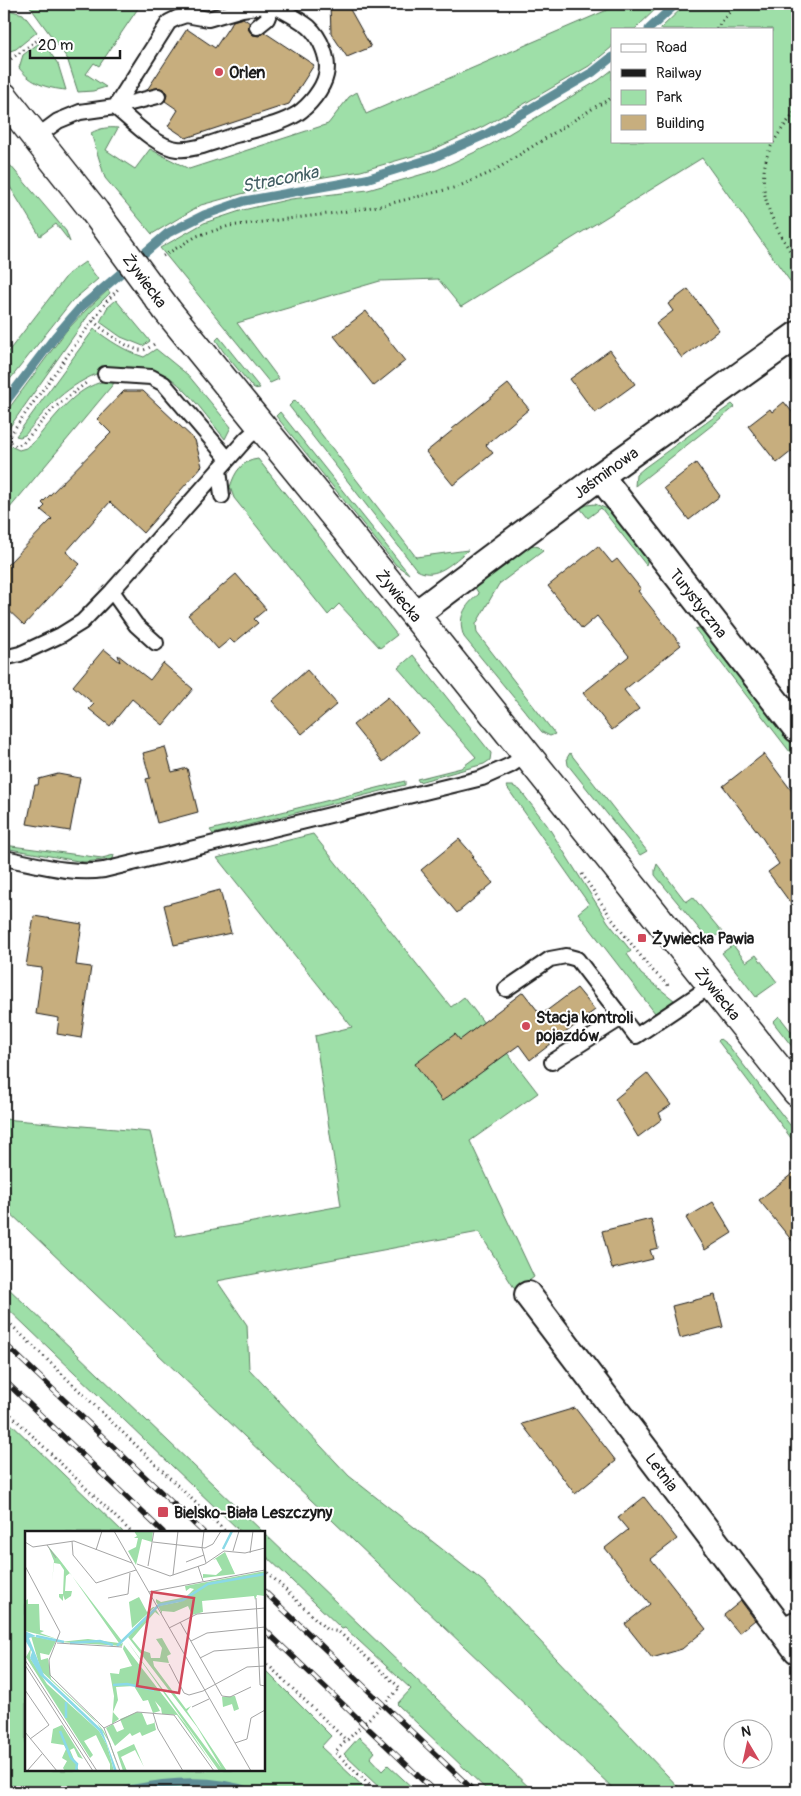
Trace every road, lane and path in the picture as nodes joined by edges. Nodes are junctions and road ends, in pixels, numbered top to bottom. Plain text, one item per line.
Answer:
1 (273, 4) edge
2 (736, 4) edge
3 (257, 27) dead end
4 (717, 28) edge
5 (43, 36) dead end
6 (11, 58) dead end
7 (158, 96) dead end
8 (4, 98) edge
9 (611, 99) edge
10 (115, 107) junction
11 (797, 109) edge
12 (35, 138) junction
13 (156, 261) dead end
14 (797, 262) edge
15 (120, 288) dead end
16 (92, 321) junction
17 (797, 335) edge
18 (153, 344) dead end
19 (104, 374) joint
20 (261, 426) junction
21 (5, 442) edge
22 (223, 464) junction
23 (600, 476) junction
24 (222, 496) dead end
25 (112, 591) junction
26 (415, 615) junction
27 (156, 643) dead end
28 (4, 658) edge
29 (797, 729) edge
30 (526, 755) junction
31 (4, 858) edge
32 (712, 985) junction
33 (506, 989) dead end
34 (623, 1017) junction
35 (552, 1062) dead end
36 (797, 1092) edge
37 (528, 1295) dead end
38 (4, 1318) edge
39 (4, 1408) edge
40 (130, 1531) edge
41 (225, 1531) edge
42 (265, 1570) edge
43 (788, 1622) edge
44 (797, 1650) edge
45 (265, 1662) edge
46 (346, 1741) junction
47 (377, 1792) edge

1 - 3 lane
1 - 10 lane
1 - 10 lane
2 - 4 path
5 - 6 path
7 - 10 lane
8 - 12 main road, Żywiecka
9 - 13 path
10 - 12 lane
11 - 14 path
12 - 20 main road, Żywiecka, bridge
15 - 16 path
16 - 18 path
16 - 21 path
17 - 23 street, Jaśminowa
19 - 21 path
19 - 22 lane
20 - 22 lane
20 - 26 main road, Żywiecka
22 - 24 lane
22 - 25 lane
23 - 26 street, Jaśminowa
23 - 29 street, Turystyczna
25 - 27 lane
25 - 28 lane
26 - 30 main road, Żywiecka
30 - 31 lane
30 - 32 main road, Żywiecka
32 - 34 lane
32 - 36 main road, Żywiecka
33 - 34 lane
34 - 35 lane
37 - 43 street, Letnia
38 - 41 path
39 - 40 path
42 - 46 path
43 - 44 street, Letnia
45 - 46 path
46 - 47 path

